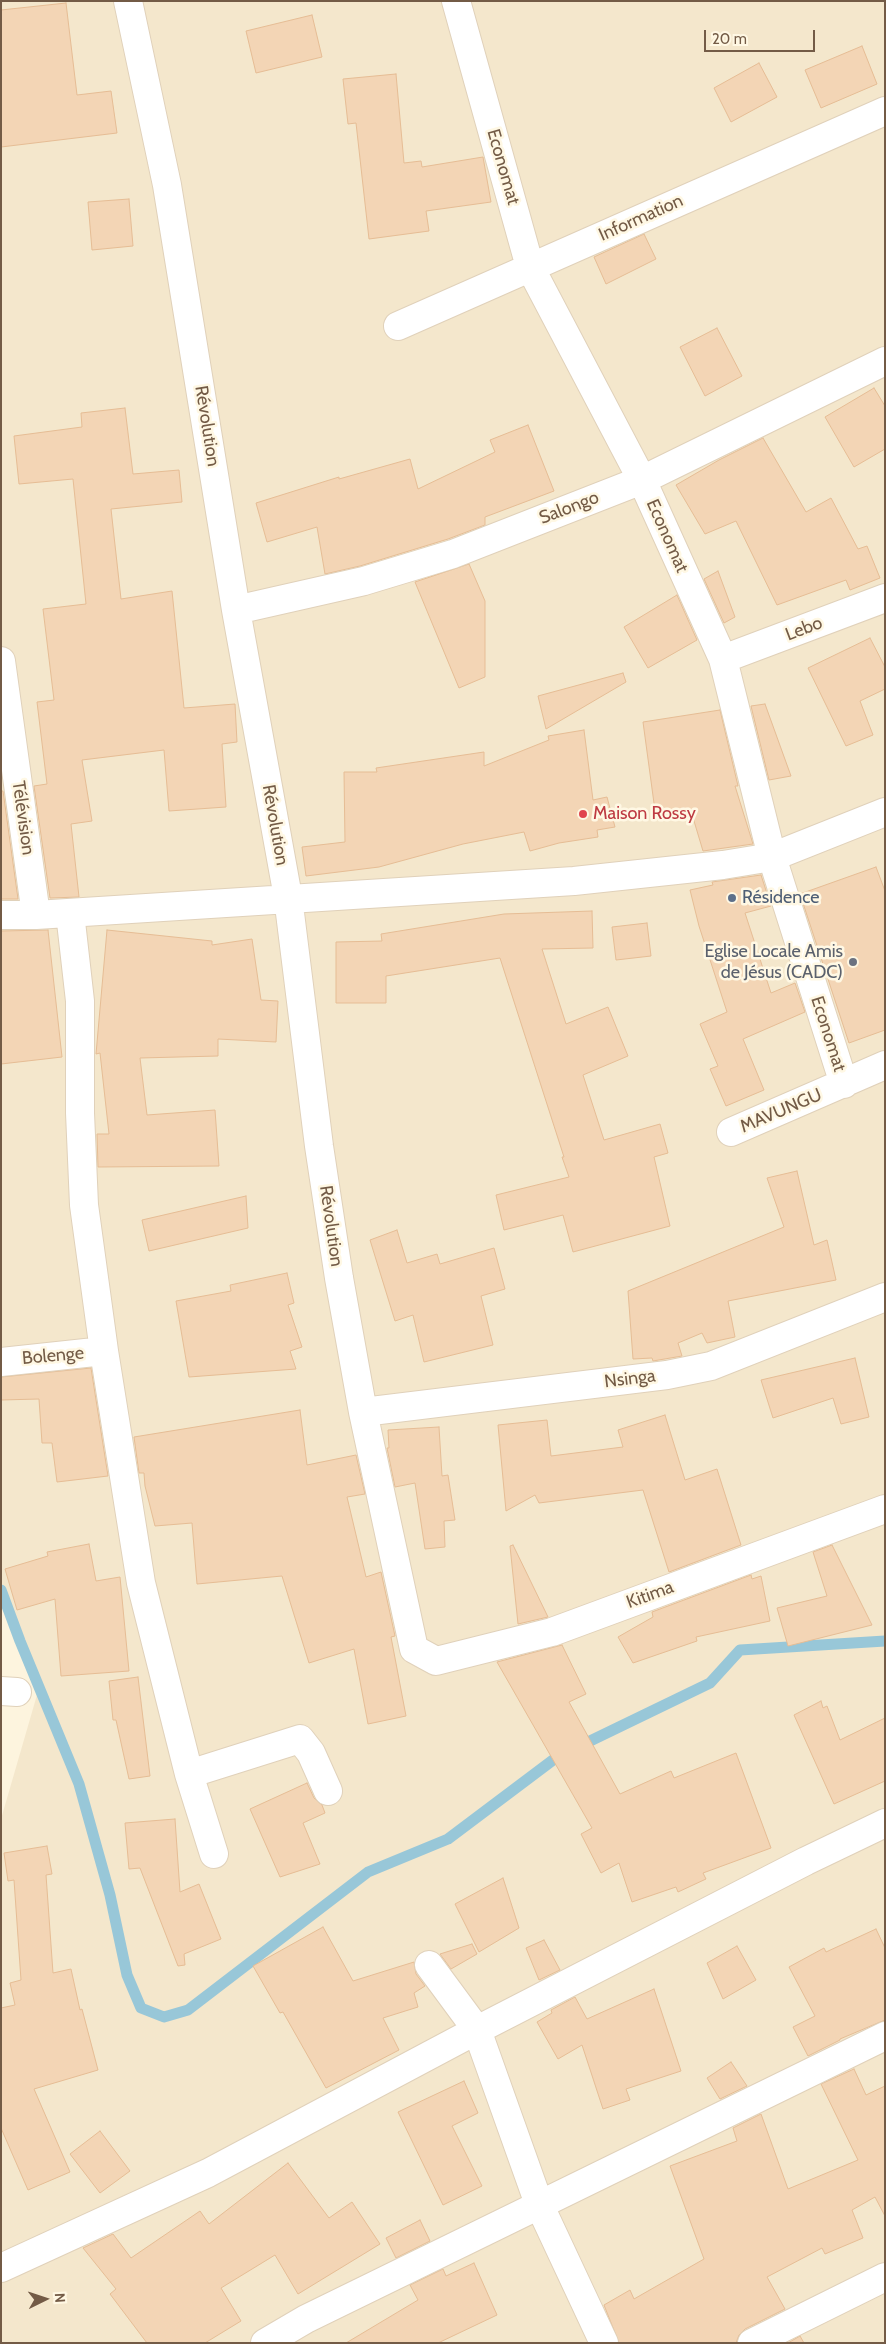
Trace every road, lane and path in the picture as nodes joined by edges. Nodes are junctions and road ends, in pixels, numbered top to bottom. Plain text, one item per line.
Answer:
1 (128, 1) edge
2 (456, 1) edge
3 (885, 111) edge
4 (530, 266) junction
5 (398, 326) dead end
6 (885, 361) edge
7 (642, 480) junction
8 (885, 598) edge
9 (236, 610) junction
10 (723, 660) junction
11 (1, 661) edge
12 (885, 812) edge
13 (772, 857) junction
14 (288, 897) junction
15 (70, 913) junction
16 (1, 915) edge
17 (36, 915) junction
18 (885, 1065) edge
19 (844, 1084) junction
20 (731, 1132) dead end
21 (885, 1297) edge
22 (104, 1352) junction
23 (1, 1362) edge
24 (363, 1412) junction
25 (885, 1509) edge
26 (414, 1649) joint
27 (189, 1774) junction
28 (328, 1791) dead end
29 (885, 1823) edge
30 (214, 1854) dead end
31 (429, 1965) dead end
32 (477, 2030) junction
33 (885, 2036) edge
34 (539, 2204) junction
35 (1, 2268) edge
36 (885, 2277) edge
37 (265, 2343) edge
38 (604, 2343) edge
39 (752, 2343) edge

1 - 9 street, Révolution
2 - 4 street, Economat
3 - 4 street, Information
4 - 5 street, Information
4 - 7 street, Economat
6 - 7 street, Salongo
7 - 9 street, Salongo
7 - 10 street, Economat
8 - 10 street, Lebo
9 - 14 street, Révolution
10 - 13 street, Economat
11 - 17 street, Télévision
12 - 13 street
13 - 14 street
13 - 19 street, Economat
14 - 15 street
14 - 24 street, Révolution
15 - 17 street
15 - 22 street
16 - 17 street
18 - 19 street, MAVUNGU
19 - 20 street, MAVUNGU
21 - 24 street, Nsinga
22 - 23 street, Bolenge
22 - 27 street
24 - 26 street, Révolution
25 - 26 street, Kitima
27 - 28 street
27 - 30 street
29 - 32 street
31 - 32 street
32 - 34 street
32 - 35 street
33 - 34 street
34 - 37 street
34 - 38 street
36 - 39 street

